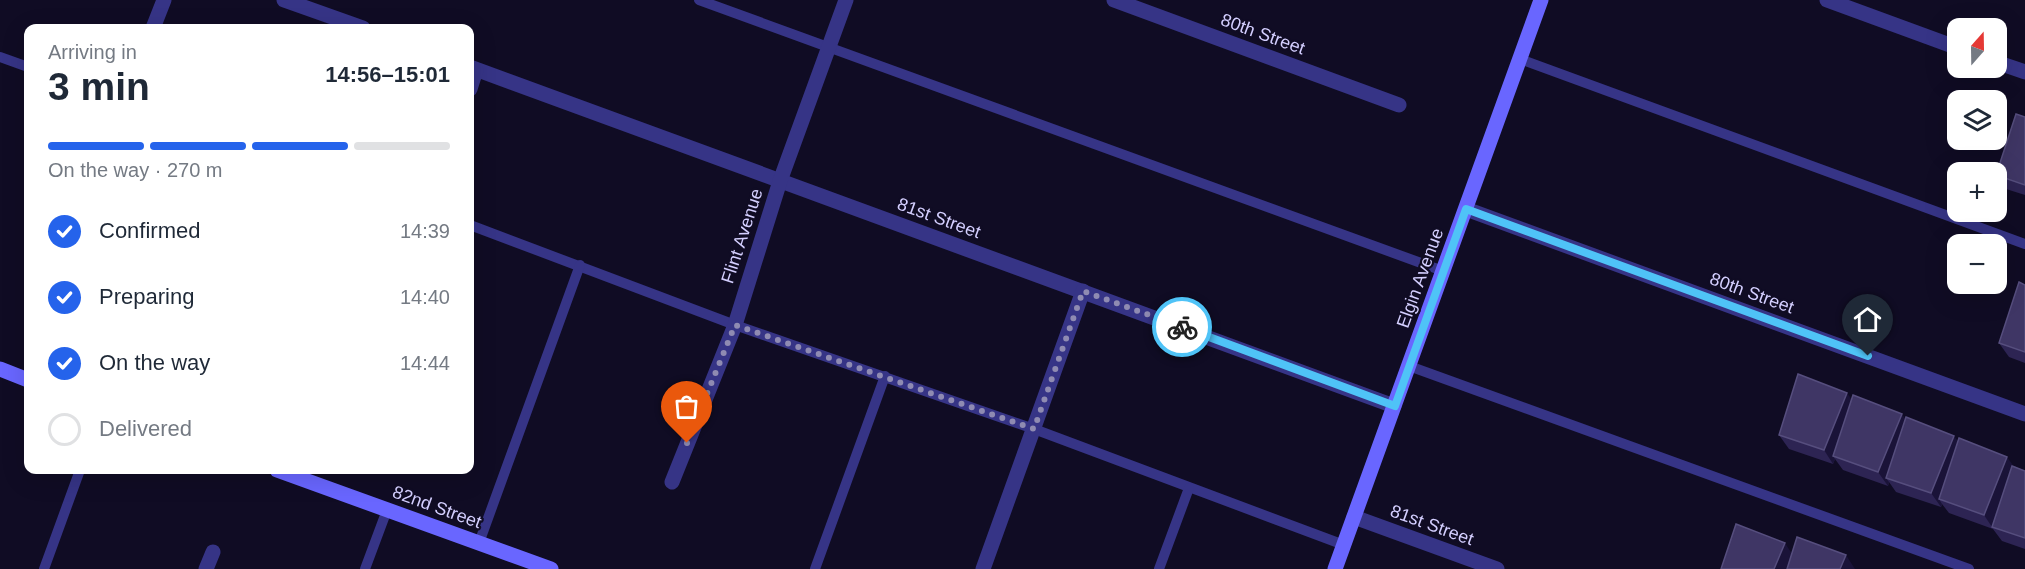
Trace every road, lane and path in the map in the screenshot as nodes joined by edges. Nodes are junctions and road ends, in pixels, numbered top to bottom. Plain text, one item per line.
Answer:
1 (164, 0) edge
2 (284, 0) edge
3 (699, 0) edge
4 (846, 0) edge
5 (1114, 0) edge
6 (1827, 0) edge
7 (1538, 1) edge
8 (155, 24) edge
9 (352, 24) edge
10 (1947, 44) edge
11 (829, 47) junction
12 (0, 57) edge
13 (1520, 59) junction
14 (24, 66) edge
15 (2007, 66) edge
16 (474, 69) edge
17 (2025, 72) edge
18 (1399, 105) dead end
19 (780, 181) junction
20 (1466, 209) junction
21 (474, 226) edge
22 (2025, 244) edge
23 (580, 265) junction
24 (1443, 271) junction
25 (1083, 291) junction
26 (735, 325) junction
27 (1409, 366) junction
28 (0, 369) edge
29 (24, 376) edge
30 (885, 376) junction
31 (1395, 406) junction
32 (2025, 414) edge
33 (1034, 429) junction
34 (79, 474) edge
35 (288, 474) edge
36 (672, 482) dead end
37 (1188, 488) junction
38 (387, 510) junction
39 (1354, 517) junction
40 (479, 543) junction
41 (1344, 545) junction
42 (213, 552) dead end
43 (526, 565) edge
44 (44, 569) edge
45 (206, 569) edge
46 (365, 569) edge
47 (551, 569) edge
48 (815, 569) edge
49 (983, 569) edge
50 (1159, 569) edge
51 (1335, 569) edge
52 (1497, 569) edge
53 (1969, 569) edge

1 - 8 street
2 - 9 street
3 - 11 lane
4 - 11 street, Flint Avenue
5 - 18 street, 80th Street
6 - 10 street
7 - 13 street, Elgin Avenue
11 - 19 street, Flint Avenue
11 - 24 lane
12 - 14 lane
13 - 20 street, Elgin Avenue
13 - 22 lane
15 - 17 street
16 - 19 street, 81st Street
19 - 25 street, 81st Street
19 - 26 street, Flint Avenue
20 - 24 street, Elgin Avenue
20 - 32 street, 80th Street
21 - 23 lane
23 - 26 lane
23 - 40 lane
24 - 27 street, Elgin Avenue
25 - 31 street, 81st Street
25 - 33 street
26 - 30 lane
26 - 36 street, Flint Avenue
27 - 31 street, Elgin Avenue
27 - 53 lane
28 - 29 street
30 - 33 lane
30 - 48 lane
31 - 39 street, Elgin Avenue
33 - 37 lane
33 - 49 street
34 - 44 lane
35 - 38 street, 82nd Street
37 - 41 lane
37 - 50 lane
38 - 40 street, 82nd Street
38 - 46 lane
39 - 41 street, Elgin Avenue
39 - 52 street, 81st Street
40 - 43 street, 82nd Street
41 - 51 street, Elgin Avenue
42 - 45 street
43 - 47 street, 82nd Street

